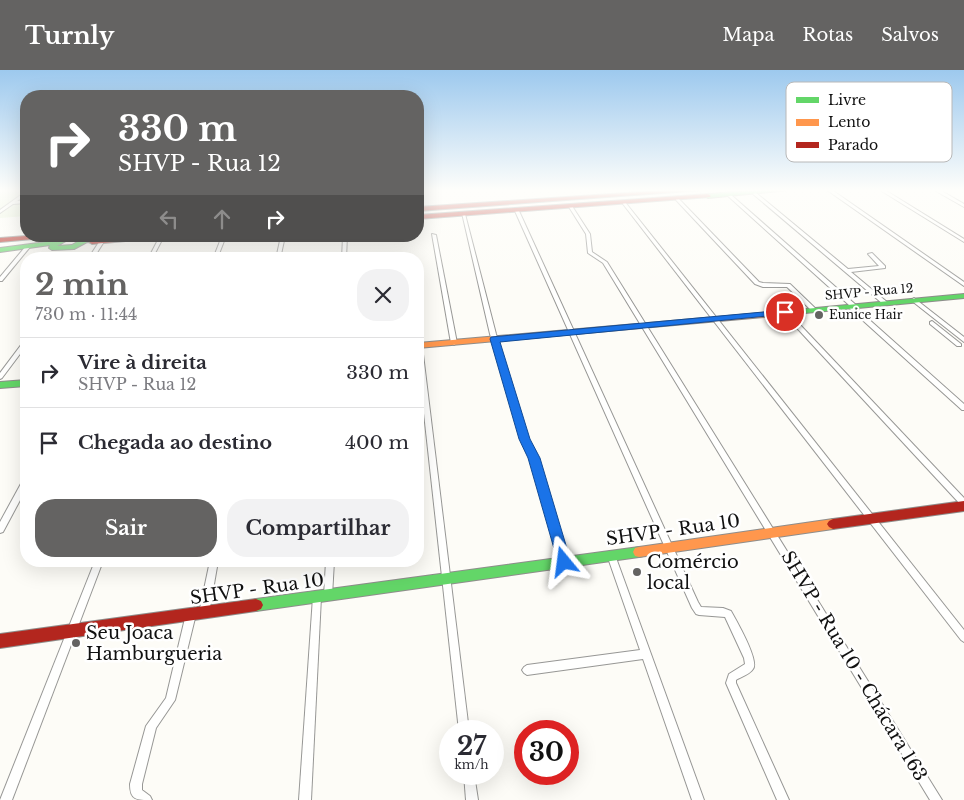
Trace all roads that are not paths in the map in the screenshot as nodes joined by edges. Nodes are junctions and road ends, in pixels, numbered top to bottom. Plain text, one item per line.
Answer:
1 (466, 224) edge
2 (523, 224) edge
3 (582, 224) edge
4 (640, 224) edge
5 (701, 224) edge
6 (761, 224) edge
7 (791, 224) edge
8 (878, 224) edge
9 (937, 224) edge
10 (434, 235) dead end
11 (0, 238) edge
12 (20, 240) edge
13 (964, 241) edge
14 (32, 242) edge
15 (35, 242) edge
16 (40, 242) edge
17 (61, 242) edge
18 (0, 250) edge
19 (26, 252) edge
20 (870, 254) dead end
21 (20, 258) edge
22 (847, 271) junction
23 (0, 280) edge
24 (964, 284) edge
25 (964, 296) edge
26 (914, 300) junction
27 (885, 303) junction
28 (852, 306) junction
29 (814, 310) junction
30 (785, 312) junction
31 (714, 319) junction
32 (932, 323) dead end
33 (645, 326) junction
34 (572, 332) junction
35 (495, 339) junction
36 (960, 342) edge
37 (454, 343) junction
38 (424, 346) edge
39 (20, 350) edge
40 (0, 377) edge
41 (20, 383) edge
42 (0, 385) edge
43 (424, 396) edge
44 (964, 408) edge
45 (20, 493) edge
46 (964, 504) edge
47 (872, 518) junction
48 (0, 530) edge
49 (772, 533) junction
50 (669, 547) junction
51 (611, 555) junction
52 (564, 562) junction
53 (97, 567) edge
54 (213, 567) edge
55 (330, 567) edge
56 (446, 578) junction
57 (328, 596) junction
58 (316, 597) junction
59 (204, 613) junction
60 (191, 614) junction
61 (72, 630) junction
62 (964, 637) edge
63 (0, 641) edge
64 (646, 654) junction
65 (527, 670) dead end
66 (463, 720) edge
67 (470, 785) edge
68 (6, 800) edge
69 (146, 800) edge
70 (305, 800) edge
71 (472, 800) edge
72 (698, 800) edge
73 (783, 800) edge
74 (936, 800) edge

1 - 35 street
2 - 34 street
3 - 33 street, SHVP - Rua 10 - Chácara 163
4 - 31 street
5 - 29 street
6 - 28 street
7 - 22 street
8 - 24 street
9 - 13 street
10 - 37 street
11 - 12 main road
14 - 18 main road
15 - 19 street
16 - 17 main road
20 - 22 street
21 - 23 street
22 - 27 street
25 - 26 main road, SHVP - Rua 12
26 - 27 main road, SHVP - Rua 12
26 - 36 street
27 - 28 main road, SHVP - Rua 12
28 - 29 main road, SHVP - Rua 12
28 - 44 street
29 - 30 main road, SHVP - Rua 12
30 - 31 main road, SHVP - Rua 12
30 - 46 street
31 - 33 main road, SHVP - Rua 12
31 - 47 street
32 - 36 street
33 - 34 main road, SHVP - Rua 12
33 - 49 street, SHVP - Rua 10 - Chácara 163
34 - 35 main road, SHVP - Rua 12
34 - 50 street
35 - 37 main road, SHVP - Rua 12
35 - 52 street
37 - 38 main road, SHVP - Rua 12
39 - 40 street
41 - 42 main road
43 - 56 street
45 - 48 street
46 - 47 main road, SHVP - Rua 10
47 - 49 main road, SHVP - Rua 10
47 - 62 street
49 - 50 main road, SHVP - Rua 10
49 - 74 street, SHVP - Rua 10 - Chácara 163
50 - 51 main road, SHVP - Rua 10
50 - 73 street
51 - 52 main road, SHVP - Rua 10
51 - 64 street
52 - 56 main road, SHVP - Rua 10
53 - 61 street
54 - 59 street
55 - 57 street
56 - 57 main road, SHVP - Rua 10
56 - 66 street
57 - 58 main road, SHVP - Rua 10
58 - 59 main road, SHVP - Rua 10
58 - 70 street
59 - 60 main road, SHVP - Rua 10
60 - 61 main road, SHVP - Rua 10
60 - 69 street
61 - 63 main road, SHVP - Rua 10
61 - 68 street
64 - 65 street
64 - 72 street
67 - 71 street

